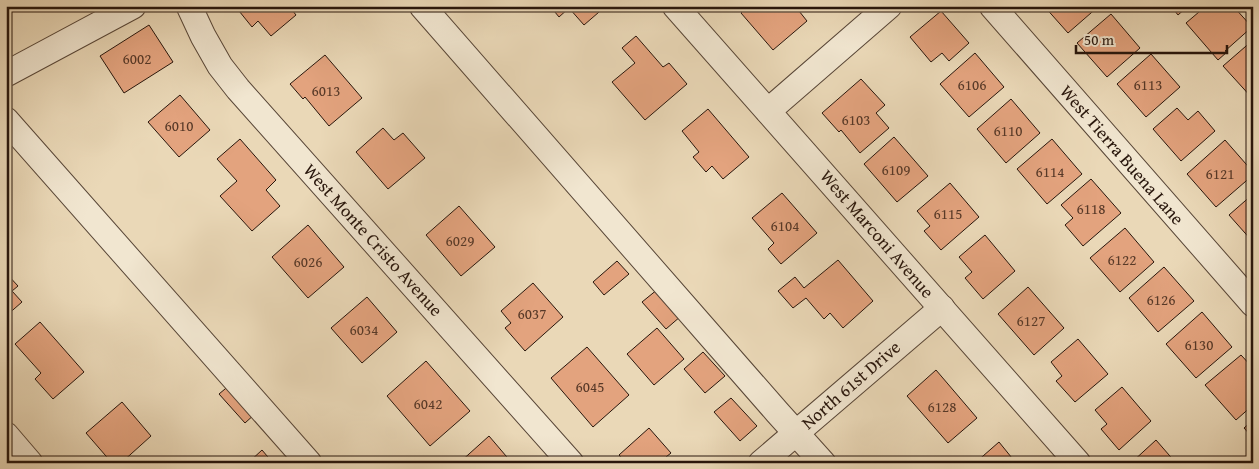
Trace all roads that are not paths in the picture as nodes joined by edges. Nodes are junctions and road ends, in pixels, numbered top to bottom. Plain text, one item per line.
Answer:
1 (133, 6) edge
2 (189, 6) edge
3 (422, 6) edge
4 (675, 6) edge
5 (889, 6) edge
6 (992, 6) edge
7 (6, 74) edge
8 (768, 111) junction
9 (6, 120) edge
10 (1253, 304) edge
11 (942, 308) junction
12 (796, 433) junction
13 (6, 436) edge
14 (30, 463) edge
15 (310, 463) edge
16 (571, 463) edge
17 (761, 463) edge
18 (823, 463) edge
19 (1078, 463) edge

1 - 7 street
2 - 16 street, West Monte Cristo Avenue
3 - 12 street
4 - 8 street, West Marconi Avenue
5 - 8 street
6 - 10 street, West Tierra Buena Lane
8 - 11 street, West Marconi Avenue
9 - 15 street
11 - 12 street, North 61st Drive
11 - 19 street, West Marconi Avenue
12 - 17 street, North 61st Drive
12 - 18 street
13 - 14 street

